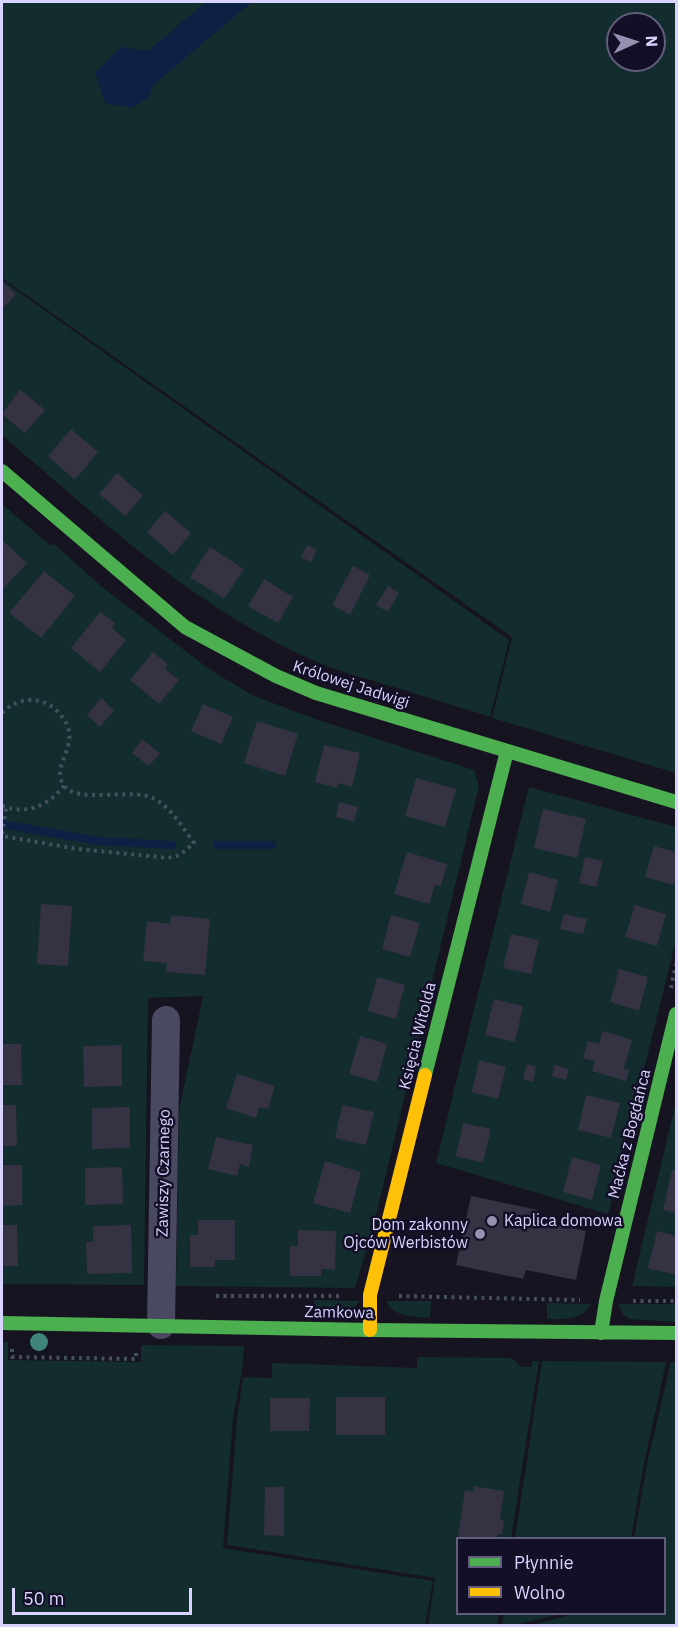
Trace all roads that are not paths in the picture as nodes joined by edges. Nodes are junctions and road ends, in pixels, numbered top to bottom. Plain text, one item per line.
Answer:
1 (2, 471) edge
2 (507, 751) junction
3 (676, 802) edge
4 (676, 1014) edge
5 (166, 1020) dead end
6 (2, 1323) edge
7 (161, 1325) junction
8 (370, 1330) junction
9 (601, 1333) junction
10 (676, 1333) edge

1 - 2 street, Królowej Jadwigi
2 - 3 street, Królowej Jadwigi
2 - 8 street, Księcia Witolda
4 - 9 street, Maćka z Bogdańca
5 - 7 street, Zawiszy Czarnego
6 - 7 street, Zamkowa
7 - 8 street, Zamkowa
8 - 9 street, Zamkowa
9 - 10 street, Zamkowa

